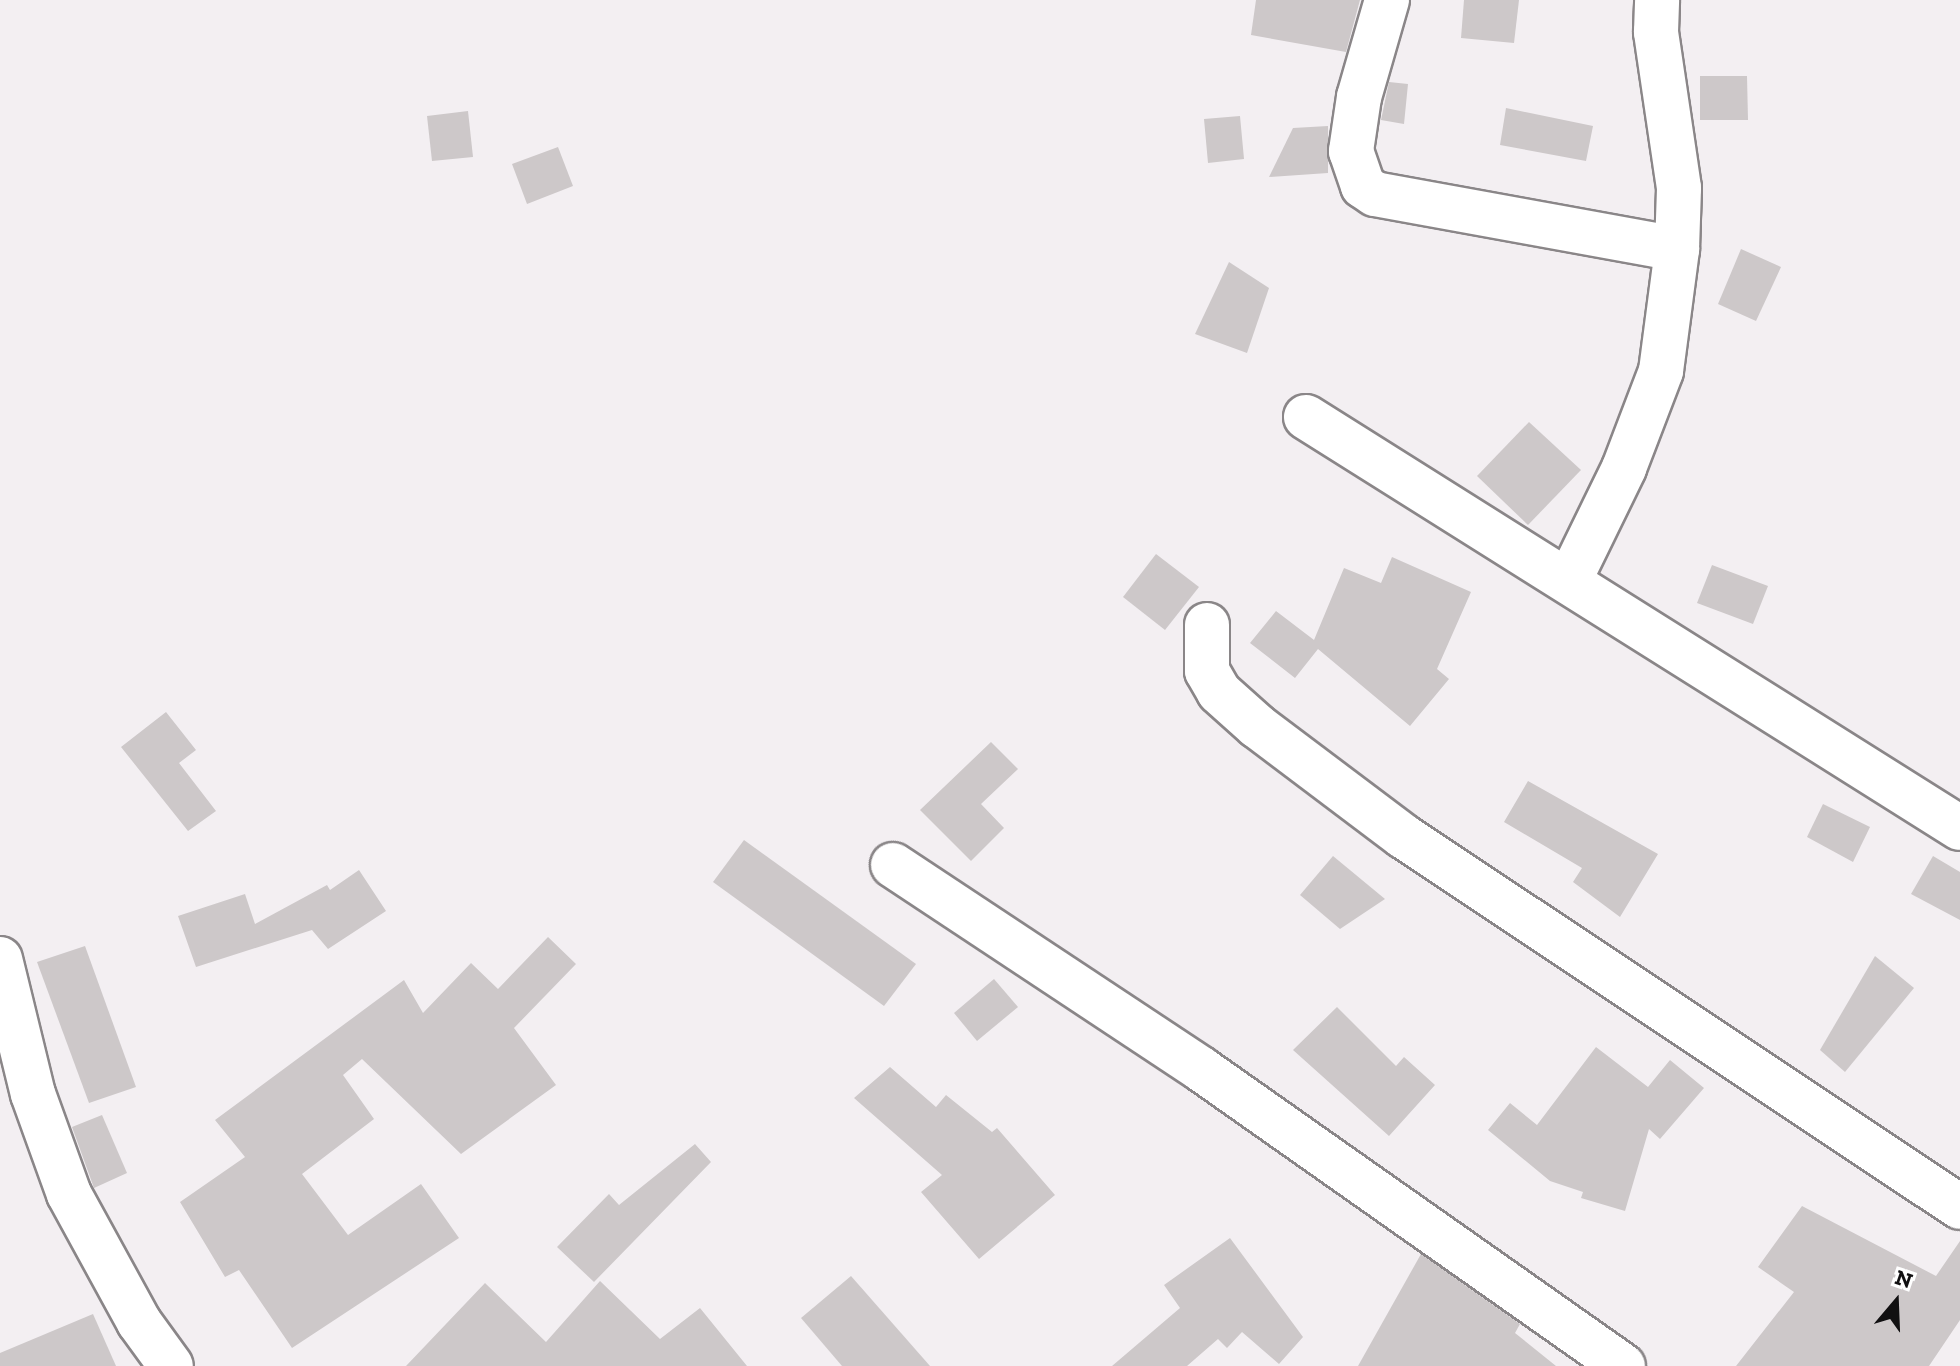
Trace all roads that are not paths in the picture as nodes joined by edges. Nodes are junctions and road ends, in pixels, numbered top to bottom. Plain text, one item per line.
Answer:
1 (1387, 0) edge
2 (1657, 0) edge
3 (1677, 249) junction
4 (1306, 417) dead end
5 (1569, 581) junction
6 (1207, 625) dead end
7 (1960, 828) edge
8 (893, 865) dead end
9 (0, 959) edge
10 (1960, 1207) edge
11 (171, 1366) edge
12 (1623, 1366) edge

1 - 3 street
2 - 3 street
3 - 5 street
4 - 5 street
5 - 7 street
6 - 10 street
8 - 12 street
9 - 11 street

